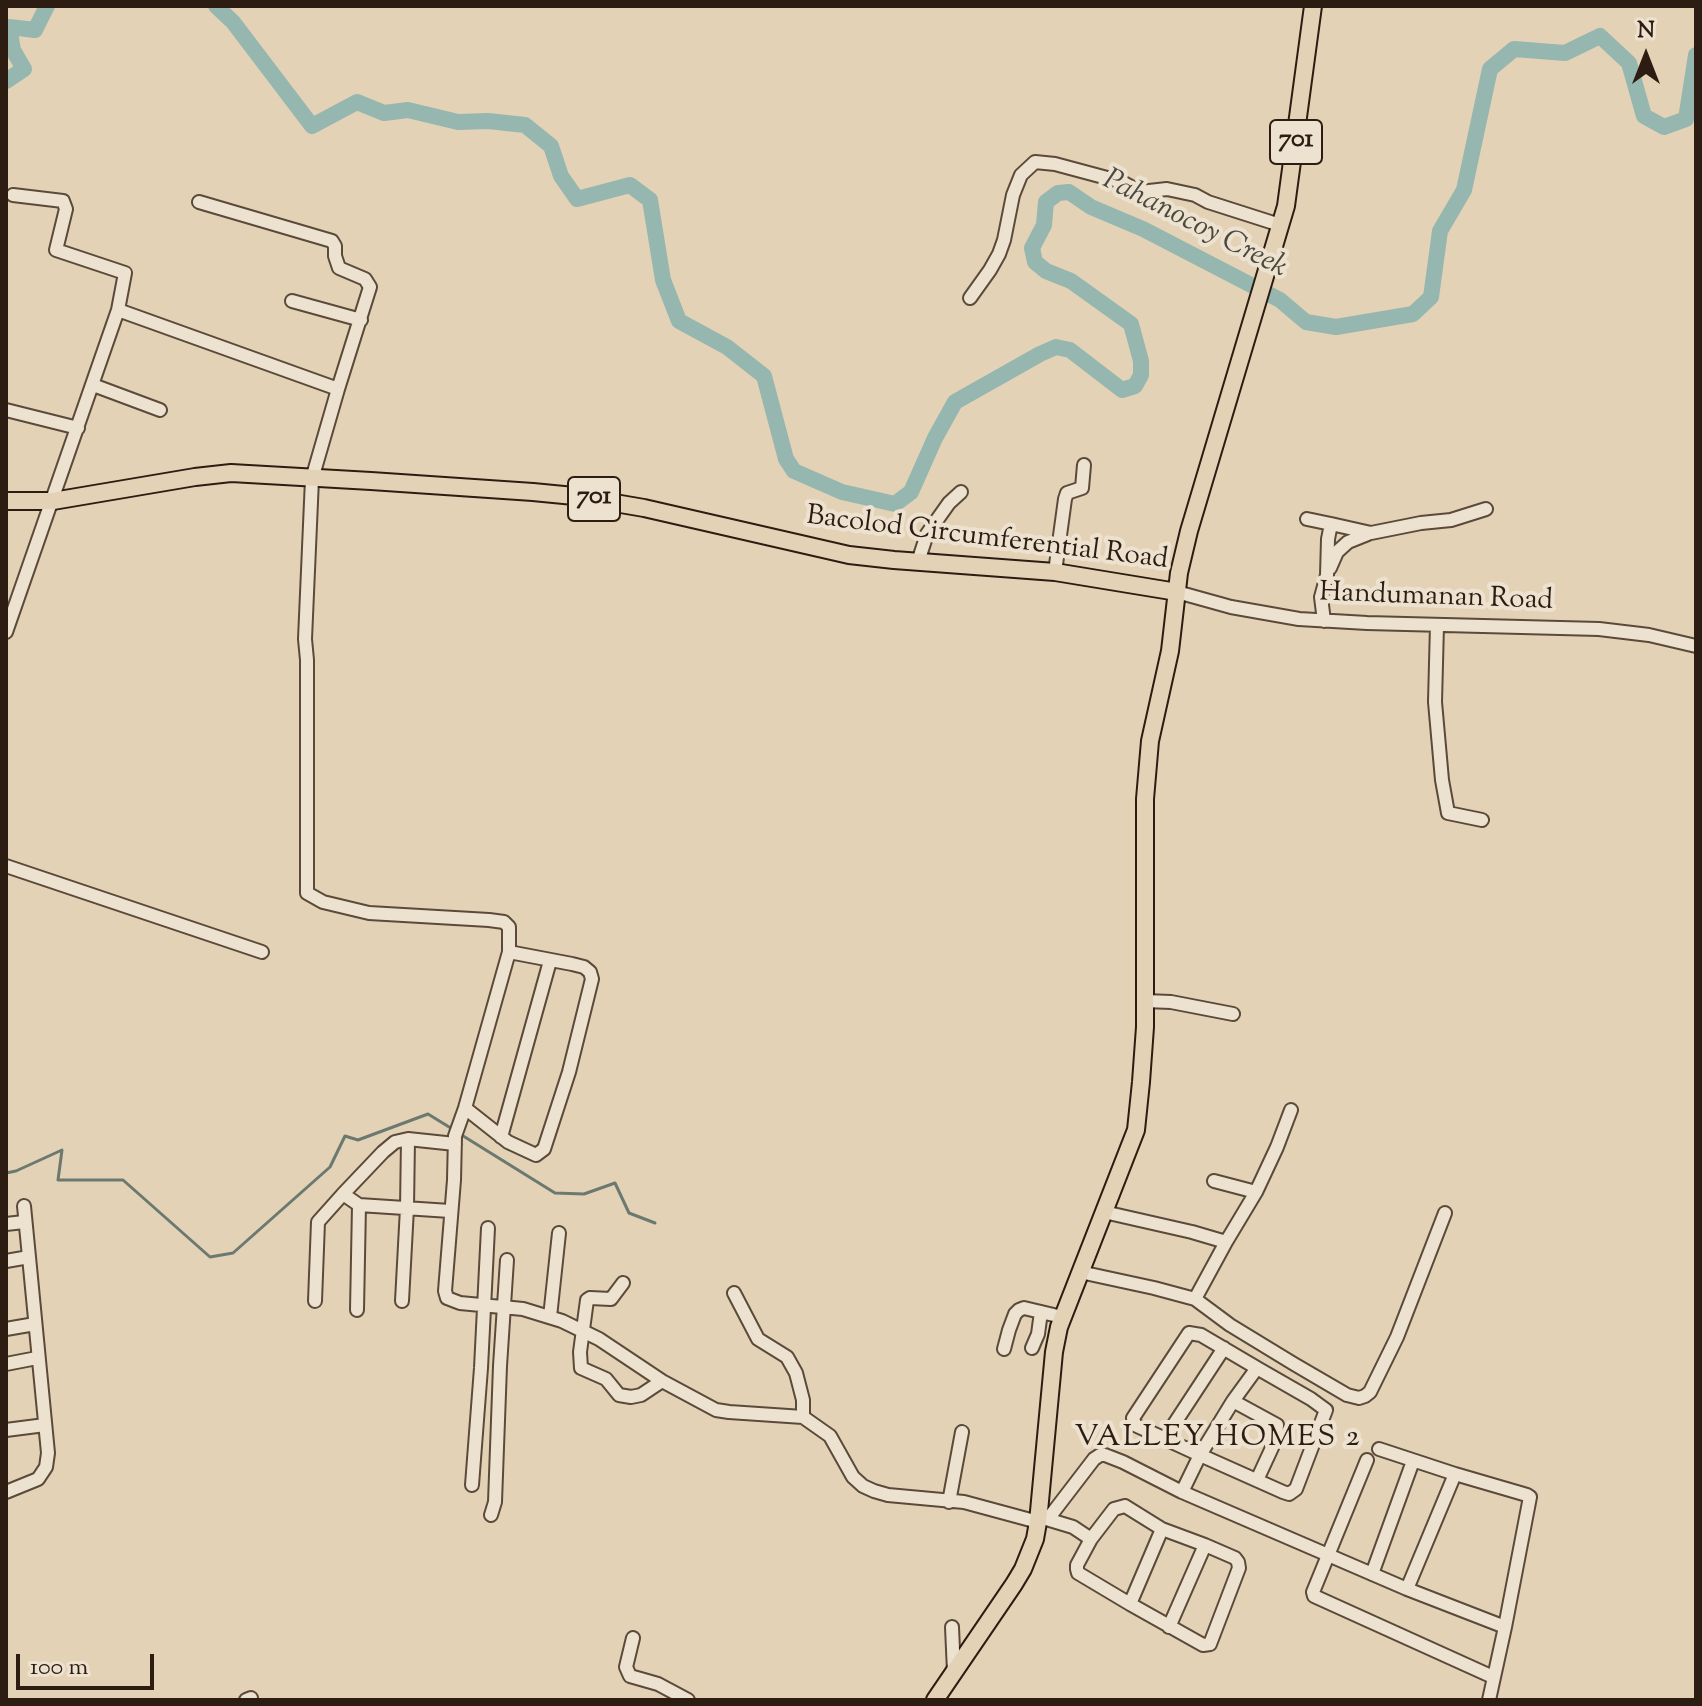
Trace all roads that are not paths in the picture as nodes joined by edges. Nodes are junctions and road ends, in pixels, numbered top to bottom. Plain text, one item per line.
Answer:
1 (1313, 6) edge
2 (13, 195) dead end
3 (199, 202) dead end
4 (1280, 225) junction
5 (970, 298) dead end
6 (292, 301) dead end
7 (118, 310) junction
8 (361, 320) junction
9 (93, 385) junction
10 (338, 389) junction
11 (6, 410) edge
12 (160, 410) dead end
13 (78, 428) junction
14 (1084, 465) dead end
15 (312, 479) junction
16 (961, 492) dead end
17 (6, 501) edge
18 (53, 501) junction
19 (1486, 509) dead end
20 (1307, 519) dead end
21 (1331, 524) junction
22 (1371, 533) junction
23 (918, 562) junction
24 (1055, 572) junction
25 (1327, 575) junction
26 (1177, 592) junction
27 (1324, 621) junction
28 (1437, 625) junction
29 (6, 632) edge
30 (1696, 646) edge
31 (1482, 820) dead end
32 (6, 866) edge
33 (262, 952) dead end
34 (509, 952) junction
35 (550, 961) junction
36 (1145, 1001) junction
37 (1233, 1014) dead end
38 (465, 1108) junction
39 (1291, 1110) dead end
40 (456, 1134) junction
41 (501, 1137) junction
42 (408, 1139) junction
43 (1214, 1181) dead end
44 (1256, 1192) junction
45 (343, 1194) junction
46 (359, 1205) junction
47 (24, 1206) dead end
48 (407, 1208) junction
49 (450, 1211) junction
50 (1104, 1212) junction
51 (1445, 1213) dead end
52 (24, 1222) junction
53 (6, 1224) edge
54 (488, 1228) dead end
55 (559, 1233) dead end
56 (1226, 1242) junction
57 (29, 1257) junction
58 (507, 1260) dead end
59 (6, 1261) edge
60 (1080, 1272) junction
61 (623, 1283) dead end
62 (734, 1293) dead end
63 (1195, 1299) junction
64 (315, 1301) dead end
65 (402, 1301) dead end
66 (484, 1305) junction
67 (505, 1307) junction
68 (357, 1310) dead end
69 (1041, 1312) junction
70 (550, 1317) junction
71 (1062, 1317) junction
72 (35, 1324) junction
73 (6, 1329) edge
74 (582, 1331) junction
75 (1032, 1348) dead end
76 (1224, 1348) junction
77 (1004, 1349) dead end
78 (37, 1358) junction
79 (6, 1364) edge
80 (1257, 1368) junction
81 (662, 1381) junction
82 (1233, 1401) junction
83 (803, 1417) junction
84 (45, 1425) junction
85 (6, 1430) edge
86 (962, 1432) dead end
87 (1165, 1438) junction
88 (1379, 1449) dead end
89 (1200, 1455) junction
90 (1367, 1460) dead end
91 (1413, 1461) junction
92 (1455, 1474) junction
93 (1257, 1480) junction
94 (472, 1485) dead end
95 (6, 1492) edge
96 (1182, 1492) junction
97 (949, 1502) junction
98 (491, 1515) dead end
99 (1042, 1519) junction
100 (1162, 1529) junction
101 (1091, 1539) junction
102 (1205, 1545) junction
103 (1328, 1555) junction
104 (1372, 1574) junction
105 (1407, 1589) junction
106 (1130, 1604) junction
107 (952, 1627) dead end
108 (1169, 1627) junction
109 (1505, 1627) junction
110 (633, 1638) dead end
111 (954, 1672) junction
112 (1493, 1677) junction
113 (688, 1700) edge
114 (935, 1700) edge
115 (1489, 1700) edge

1 - 4 main road, Bacolod Circumferential Road / 701
2 - 7 street
3 - 8 street
4 - 5 street
4 - 26 main road, Bacolod Circumferential Road / 701
6 - 8 street
7 - 9 street
7 - 10 street
8 - 10 street
9 - 12 street
9 - 13 street
10 - 15 street
11 - 13 street
13 - 18 street
14 - 24 street
15 - 18 main road, Bacolod Circumferential Road / 701
15 - 23 main road, Bacolod Circumferential Road / 701
15 - 34 street
16 - 23 street
17 - 18 main road, Bacolod Circumferential Road / 701
18 - 29 street
19 - 22 street
20 - 21 street
21 - 22 street
21 - 25 street
22 - 25 street
23 - 24 main road, Bacolod Circumferential Road / 701
24 - 26 main road, Bacolod Circumferential Road / 701
25 - 27 street
26 - 27 street, Handumanan Road
26 - 36 main road
27 - 28 street, Handumanan Road
28 - 30 street, Handumanan Road
28 - 31 street
32 - 33 street
34 - 35 street
34 - 38 street
35 - 41 street
35 - 41 street
36 - 37 street
36 - 50 main road
38 - 40 street
38 - 41 street
39 - 44 street
40 - 42 street
40 - 49 street
42 - 45 street
42 - 48 street
43 - 44 street
44 - 56 street
45 - 46 street
45 - 64 street
46 - 48 street
46 - 68 street
47 - 52 street
48 - 49 street
48 - 65 street
49 - 66 street
50 - 56 street
50 - 60 main road
51 - 63 street
52 - 53 street
52 - 57 street
54 - 66 street
55 - 70 street
56 - 63 street
57 - 59 street
57 - 72 street
58 - 67 street
60 - 63 street
60 - 71 main road
61 - 74 street
62 - 83 street
66 - 67 street
66 - 94 street
67 - 70 street
67 - 98 street
69 - 71 street
69 - 75 street
69 - 77 street
70 - 74 street
71 - 99 main road
72 - 73 street
72 - 78 street
74 - 81 street
74 - 81 street
76 - 80 street
76 - 87 street
76 - 87 street
78 - 79 street
78 - 84 street
80 - 82 street
80 - 93 street
81 - 83 street
82 - 89 street
82 - 93 street
83 - 97 street
84 - 85 street
84 - 95 street
86 - 97 street
87 - 89 street
88 - 91 street
89 - 93 street
89 - 96 street
90 - 103 street
91 - 92 street
91 - 104 street
92 - 105 street
92 - 109 street
96 - 99 street
96 - 103 street
97 - 99 street
99 - 101 street
99 - 111 main road
100 - 101 street
100 - 102 street
100 - 106 street
101 - 106 street
102 - 108 street
102 - 108 street
103 - 104 street
103 - 112 street
104 - 105 street
105 - 109 street
106 - 108 street
107 - 111 street
109 - 112 street
110 - 113 street
111 - 114 main road
112 - 115 street

